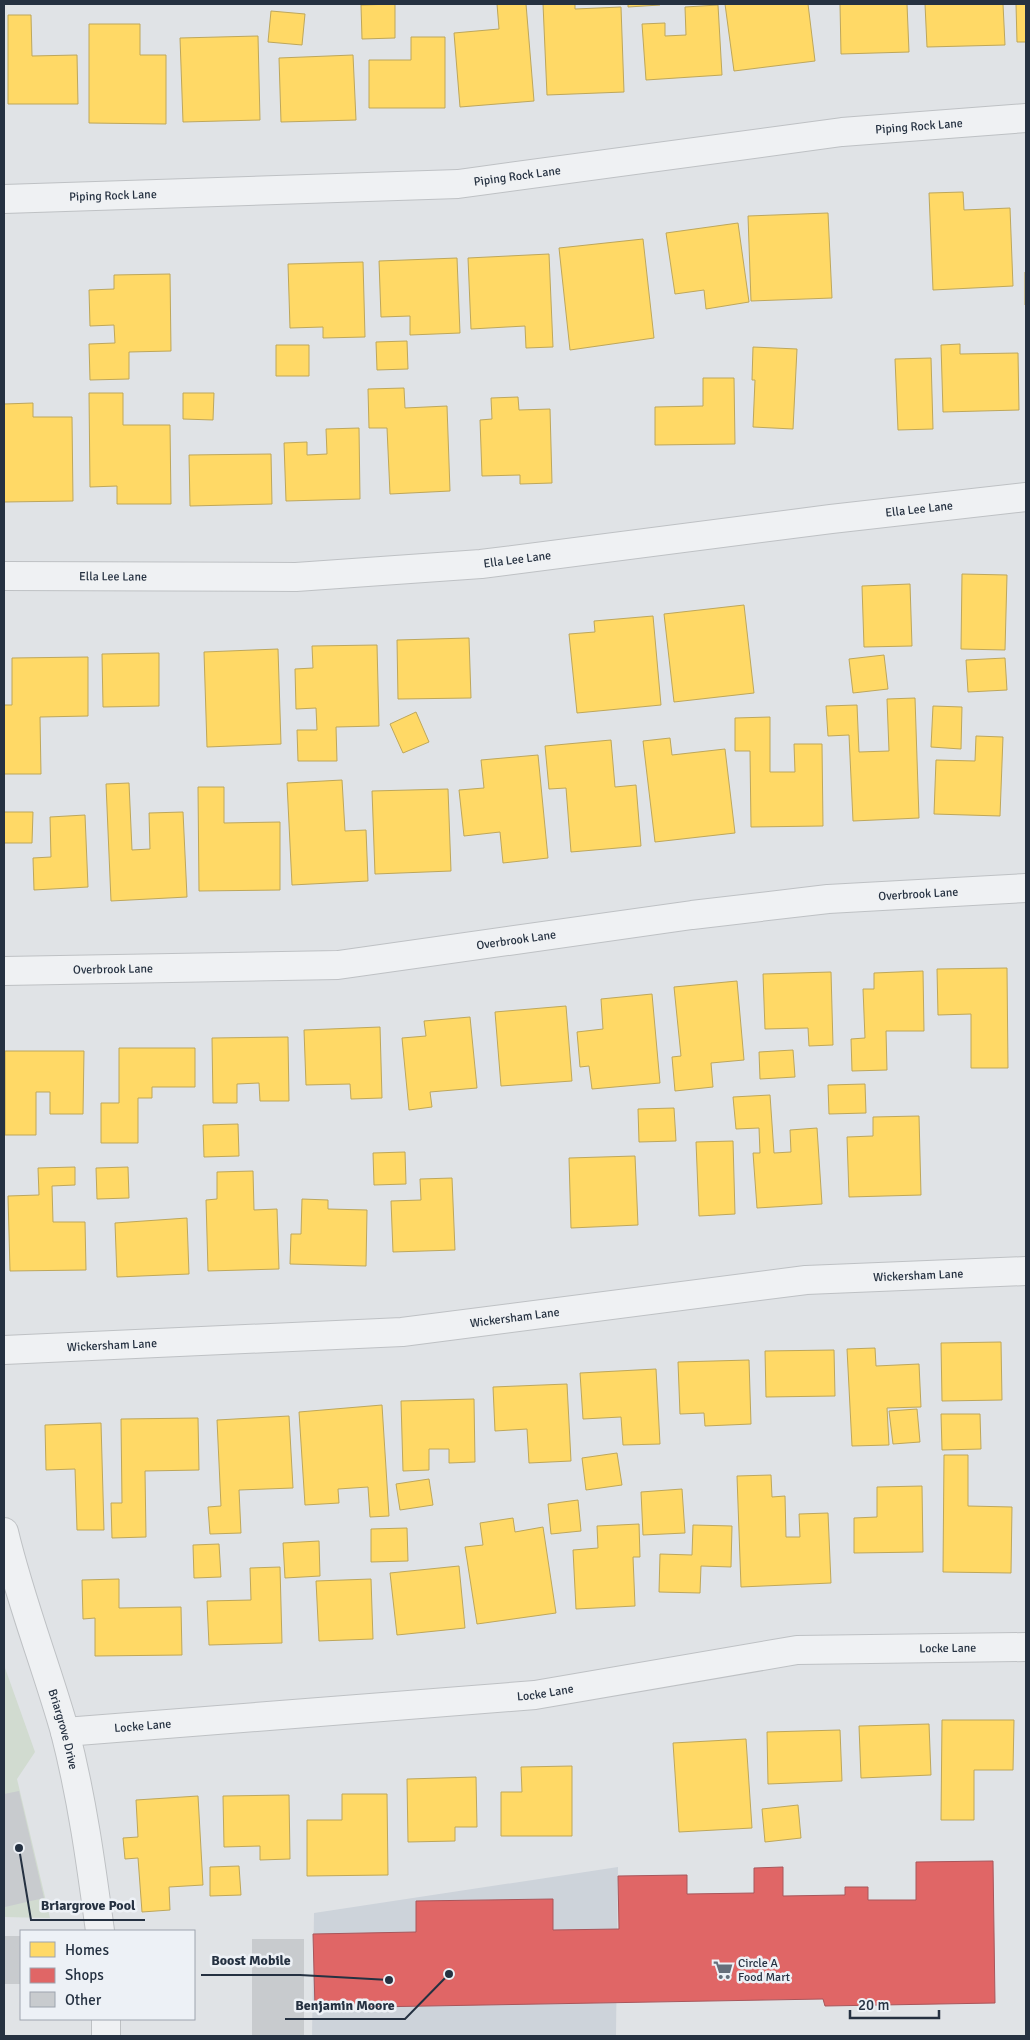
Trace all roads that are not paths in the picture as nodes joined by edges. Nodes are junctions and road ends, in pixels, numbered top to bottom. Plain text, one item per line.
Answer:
1 (1026, 118) edge
2 (4, 199) edge
3 (1026, 497) edge
4 (4, 576) edge
5 (1026, 888) edge
6 (4, 971) edge
7 (1026, 1272) edge
8 (4, 1350) edge
9 (4, 1532) edge
10 (1026, 1647) edge
11 (65, 1732) junction
12 (100, 1930) edge
13 (106, 2020) edge
14 (106, 2036) edge

1 - 2 street, Piping Rock Lane
3 - 4 street, Ella Lee Lane
5 - 6 street, Overbrook Lane
7 - 8 street, Wickersham Lane
9 - 11 street, Briargrove Drive
10 - 11 street, Locke Lane
11 - 12 street, Briargrove Drive
13 - 14 street

